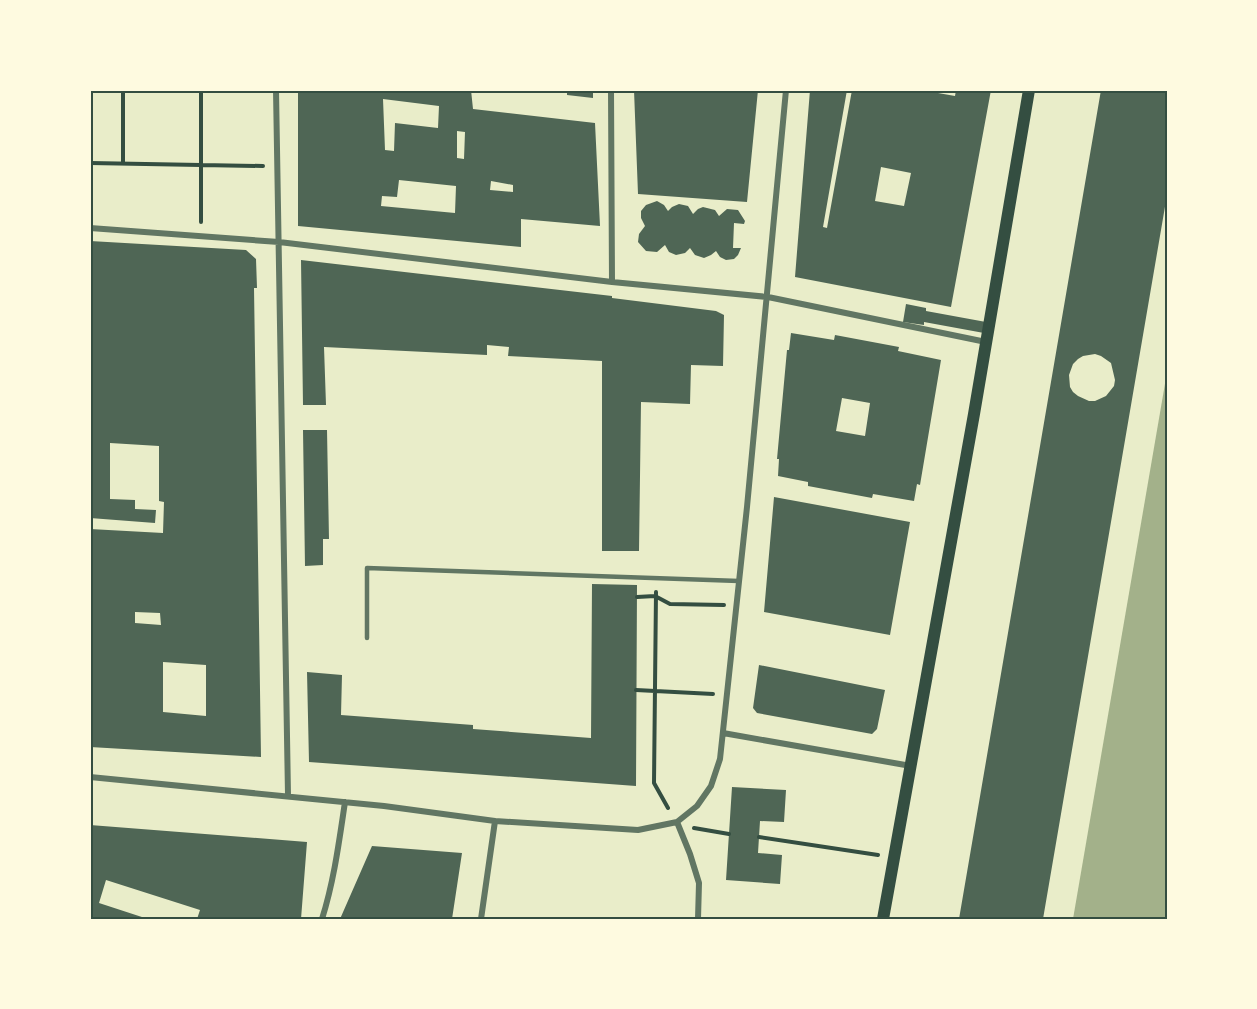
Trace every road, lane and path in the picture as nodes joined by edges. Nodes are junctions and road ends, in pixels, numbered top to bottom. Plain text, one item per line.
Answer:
1 (123, 90) edge
2 (201, 90) edge
3 (276, 90) edge
4 (612, 90) edge
5 (786, 90) edge
6 (1029, 90) edge
7 (90, 163) edge
8 (123, 163) junction
9 (201, 164) junction
10 (272, 166) dead end
11 (90, 228) edge
12 (201, 229) dead end
13 (279, 242) junction
14 (612, 282) junction
15 (768, 297) junction
16 (986, 342) junction
17 (656, 578) junction
18 (739, 581) junction
19 (656, 596) junction
20 (637, 597) dead end
21 (705, 604) dead end
22 (367, 638) dead end
23 (636, 690) dead end
24 (655, 691) junction
25 (727, 694) junction
26 (723, 733) junction
27 (911, 766) junction
28 (90, 777) edge
29 (288, 795) junction
30 (345, 802) junction
31 (495, 821) junction
32 (677, 822) junction
33 (729, 834) dead end
34 (759, 837) dead end
35 (894, 857) junction
36 (322, 919) edge
37 (481, 919) edge
38 (698, 919) edge
39 (883, 919) edge

1 - 8 path
2 - 9 path
3 - 13 street
4 - 14 street
5 - 15 street
6 - 16 main road
7 - 8 path
8 - 9 path
9 - 10 path
9 - 12 path
11 - 13 street
13 - 14 street
13 - 29 street
14 - 15 street
15 - 16 street
15 - 18 street
16 - 27 main road
17 - 18 lane
17 - 19 path
17 - 22 lane
18 - 25 street
19 - 20 path
19 - 21 path
19 - 24 path
23 - 24 path
24 - 25 path
24 - 32 path
25 - 26 street
26 - 27 street
26 - 32 street
27 - 35 main road
28 - 29 street
29 - 30 street
30 - 31 street
30 - 36 street
31 - 32 street
31 - 37 street
32 - 33 path
32 - 38 street
34 - 35 path
35 - 39 main road

